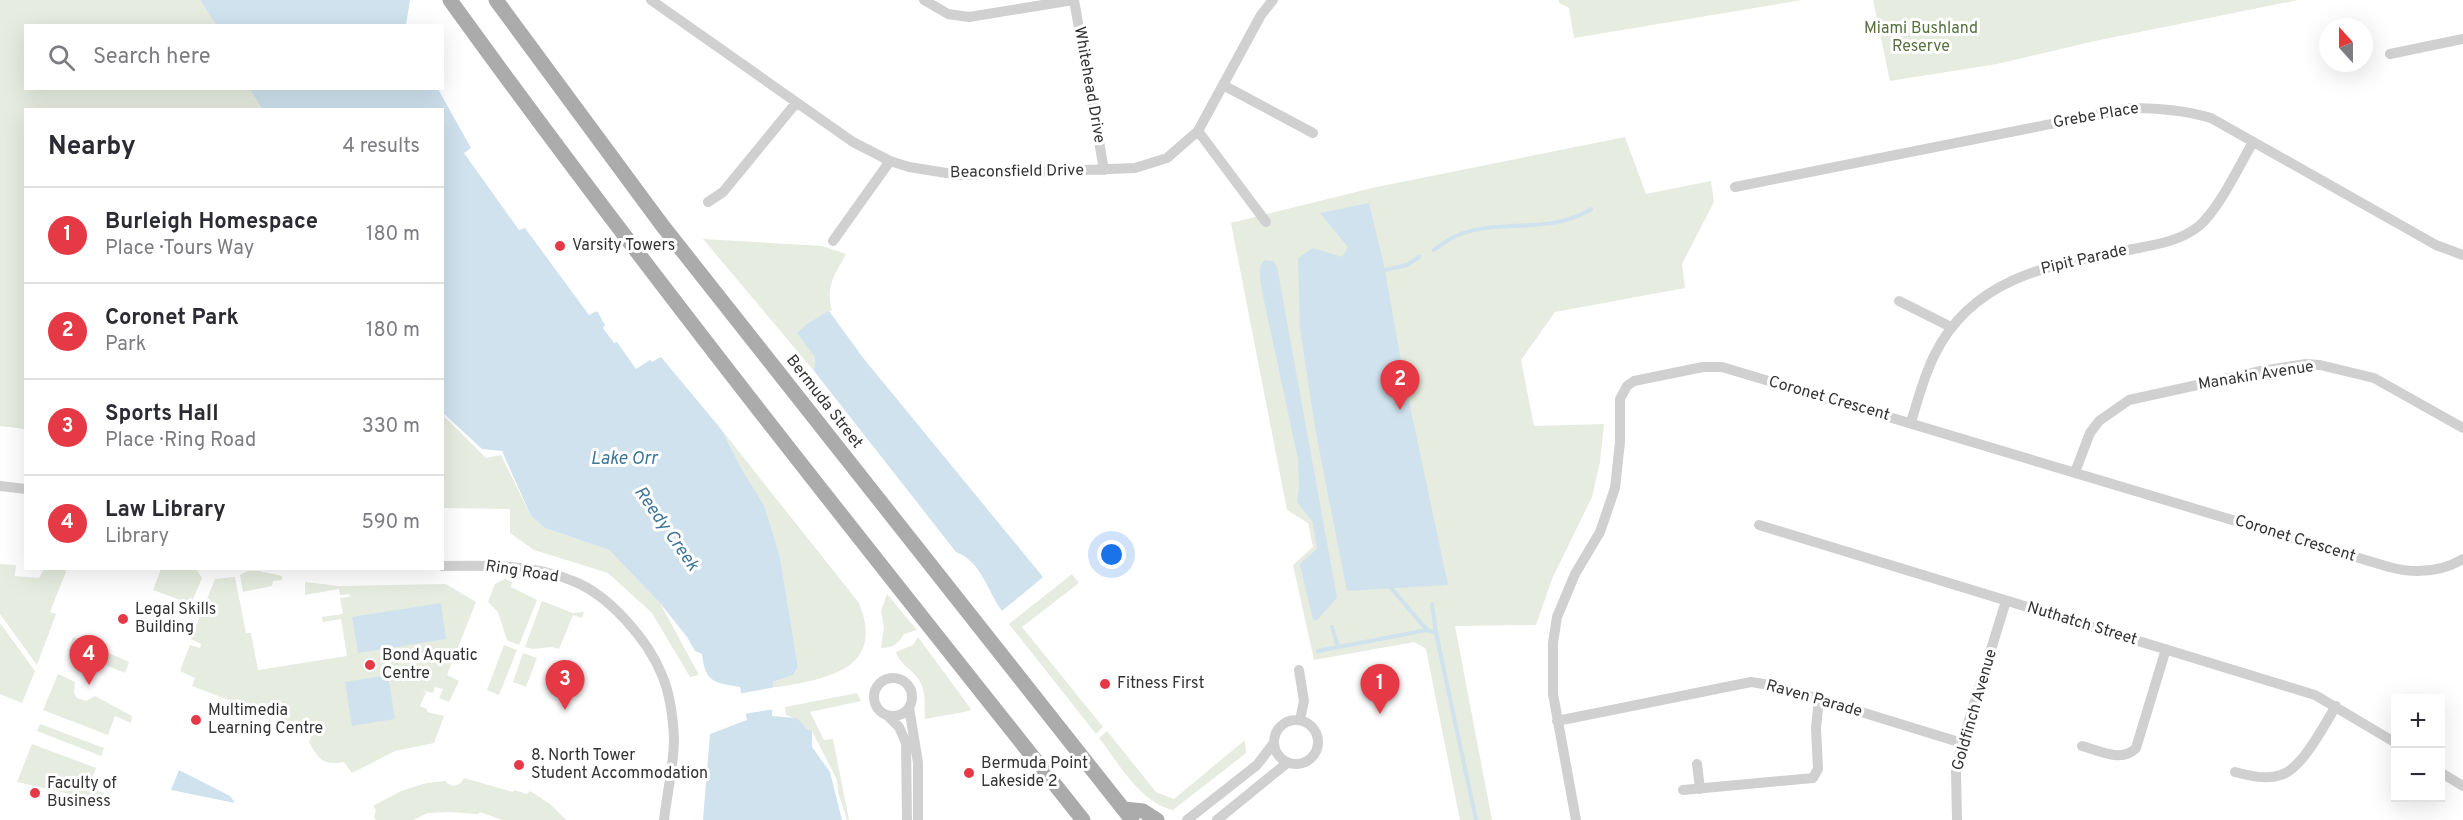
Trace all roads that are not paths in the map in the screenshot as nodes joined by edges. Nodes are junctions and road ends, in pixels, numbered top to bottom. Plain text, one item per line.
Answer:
1 (450, 0) edge
2 (496, 0) edge
3 (651, 0) edge
4 (924, 0) edge
5 (1074, 0) edge
6 (1273, 0) edge
7 (2463, 39) edge
8 (2390, 54) dead end
9 (1223, 85) junction
10 (796, 103) junction
11 (1198, 131) junction
12 (1313, 133) dead end
13 (2253, 142) junction
14 (890, 161) junction
15 (1104, 170) junction
16 (1736, 187) dead end
17 (708, 202) dead end
18 (1266, 222) dead end
19 (833, 241) dead end
20 (2463, 255) edge
21 (1899, 301) dead end
22 (1951, 327) junction
23 (1911, 422) junction
24 (2463, 428) edge
25 (2075, 472) junction
26 (0, 486) edge
27 (24, 489) edge
28 (1760, 525) dead end
29 (2463, 558) edge
30 (444, 566) edge
31 (2006, 601) junction
32 (2166, 650) junction
33 (1299, 670) dead end
34 (1819, 699) junction
35 (2336, 706) junction
36 (909, 707) junction
37 (888, 716) junction
38 (1300, 720) junction
39 (1557, 720) junction
40 (2391, 740) edge
41 (1962, 742) junction
42 (1273, 744) junction
43 (2082, 746) dead end
44 (1287, 763) junction
45 (1697, 764) dead end
46 (2235, 772) dead end
47 (2445, 775) edge
48 (2463, 786) edge
49 (1700, 789) junction
50 (1683, 790) dead end
51 (1128, 815) edge
52 (664, 820) edge
53 (907, 820) edge
54 (918, 820) edge
55 (1083, 820) edge
56 (1157, 820) edge
57 (1187, 820) edge
58 (1217, 820) edge
59 (1576, 820) edge
60 (1957, 820) edge

1 - 55 main road
2 - 51 main road, Bermuda Street
3 - 10 street, Beaconsfield Drive
4 - 5 street
5 - 15 street, Whitehead Drive
6 - 9 street, Beaconsfield Drive
7 - 8 street
9 - 11 street, Beaconsfield Drive
9 - 12 street
10 - 14 street, Beaconsfield Drive
10 - 17 street
11 - 15 street, Beaconsfield Drive
11 - 18 street
13 - 16 street, Grebe Place
13 - 20 street, Grebe Place
13 - 22 street, Pipit Parade
14 - 15 street, Beaconsfield Drive
14 - 19 street
21 - 22 street
22 - 23 street, Pipit Parade
23 - 25 street, Coronet Crescent
23 - 39 street, Coronet Crescent
24 - 25 street, Manakin Avenue
25 - 29 street, Coronet Crescent
26 - 27 street
28 - 31 street, Nuthatch Street
30 - 52 street, Ring Road
31 - 32 street, Nuthatch Street
31 - 41 street, Goldfinch Avenue
32 - 35 street, Nuthatch Street
32 - 43 street
33 - 38 street
34 - 39 street, Raven Parade
34 - 41 street, Raven Parade
34 - 49 street
35 - 40 street, Nuthatch Street
35 - 46 street
36 - 37 street
36 - 37 street
36 - 54 street
37 - 53 street
38 - 42 street
38 - 44 street
39 - 59 street, Coronet Crescent
41 - 60 street, Goldfinch Avenue
42 - 44 street
42 - 57 street
44 - 58 street
45 - 49 street
47 - 48 street
49 - 50 street
51 - 56 main road

